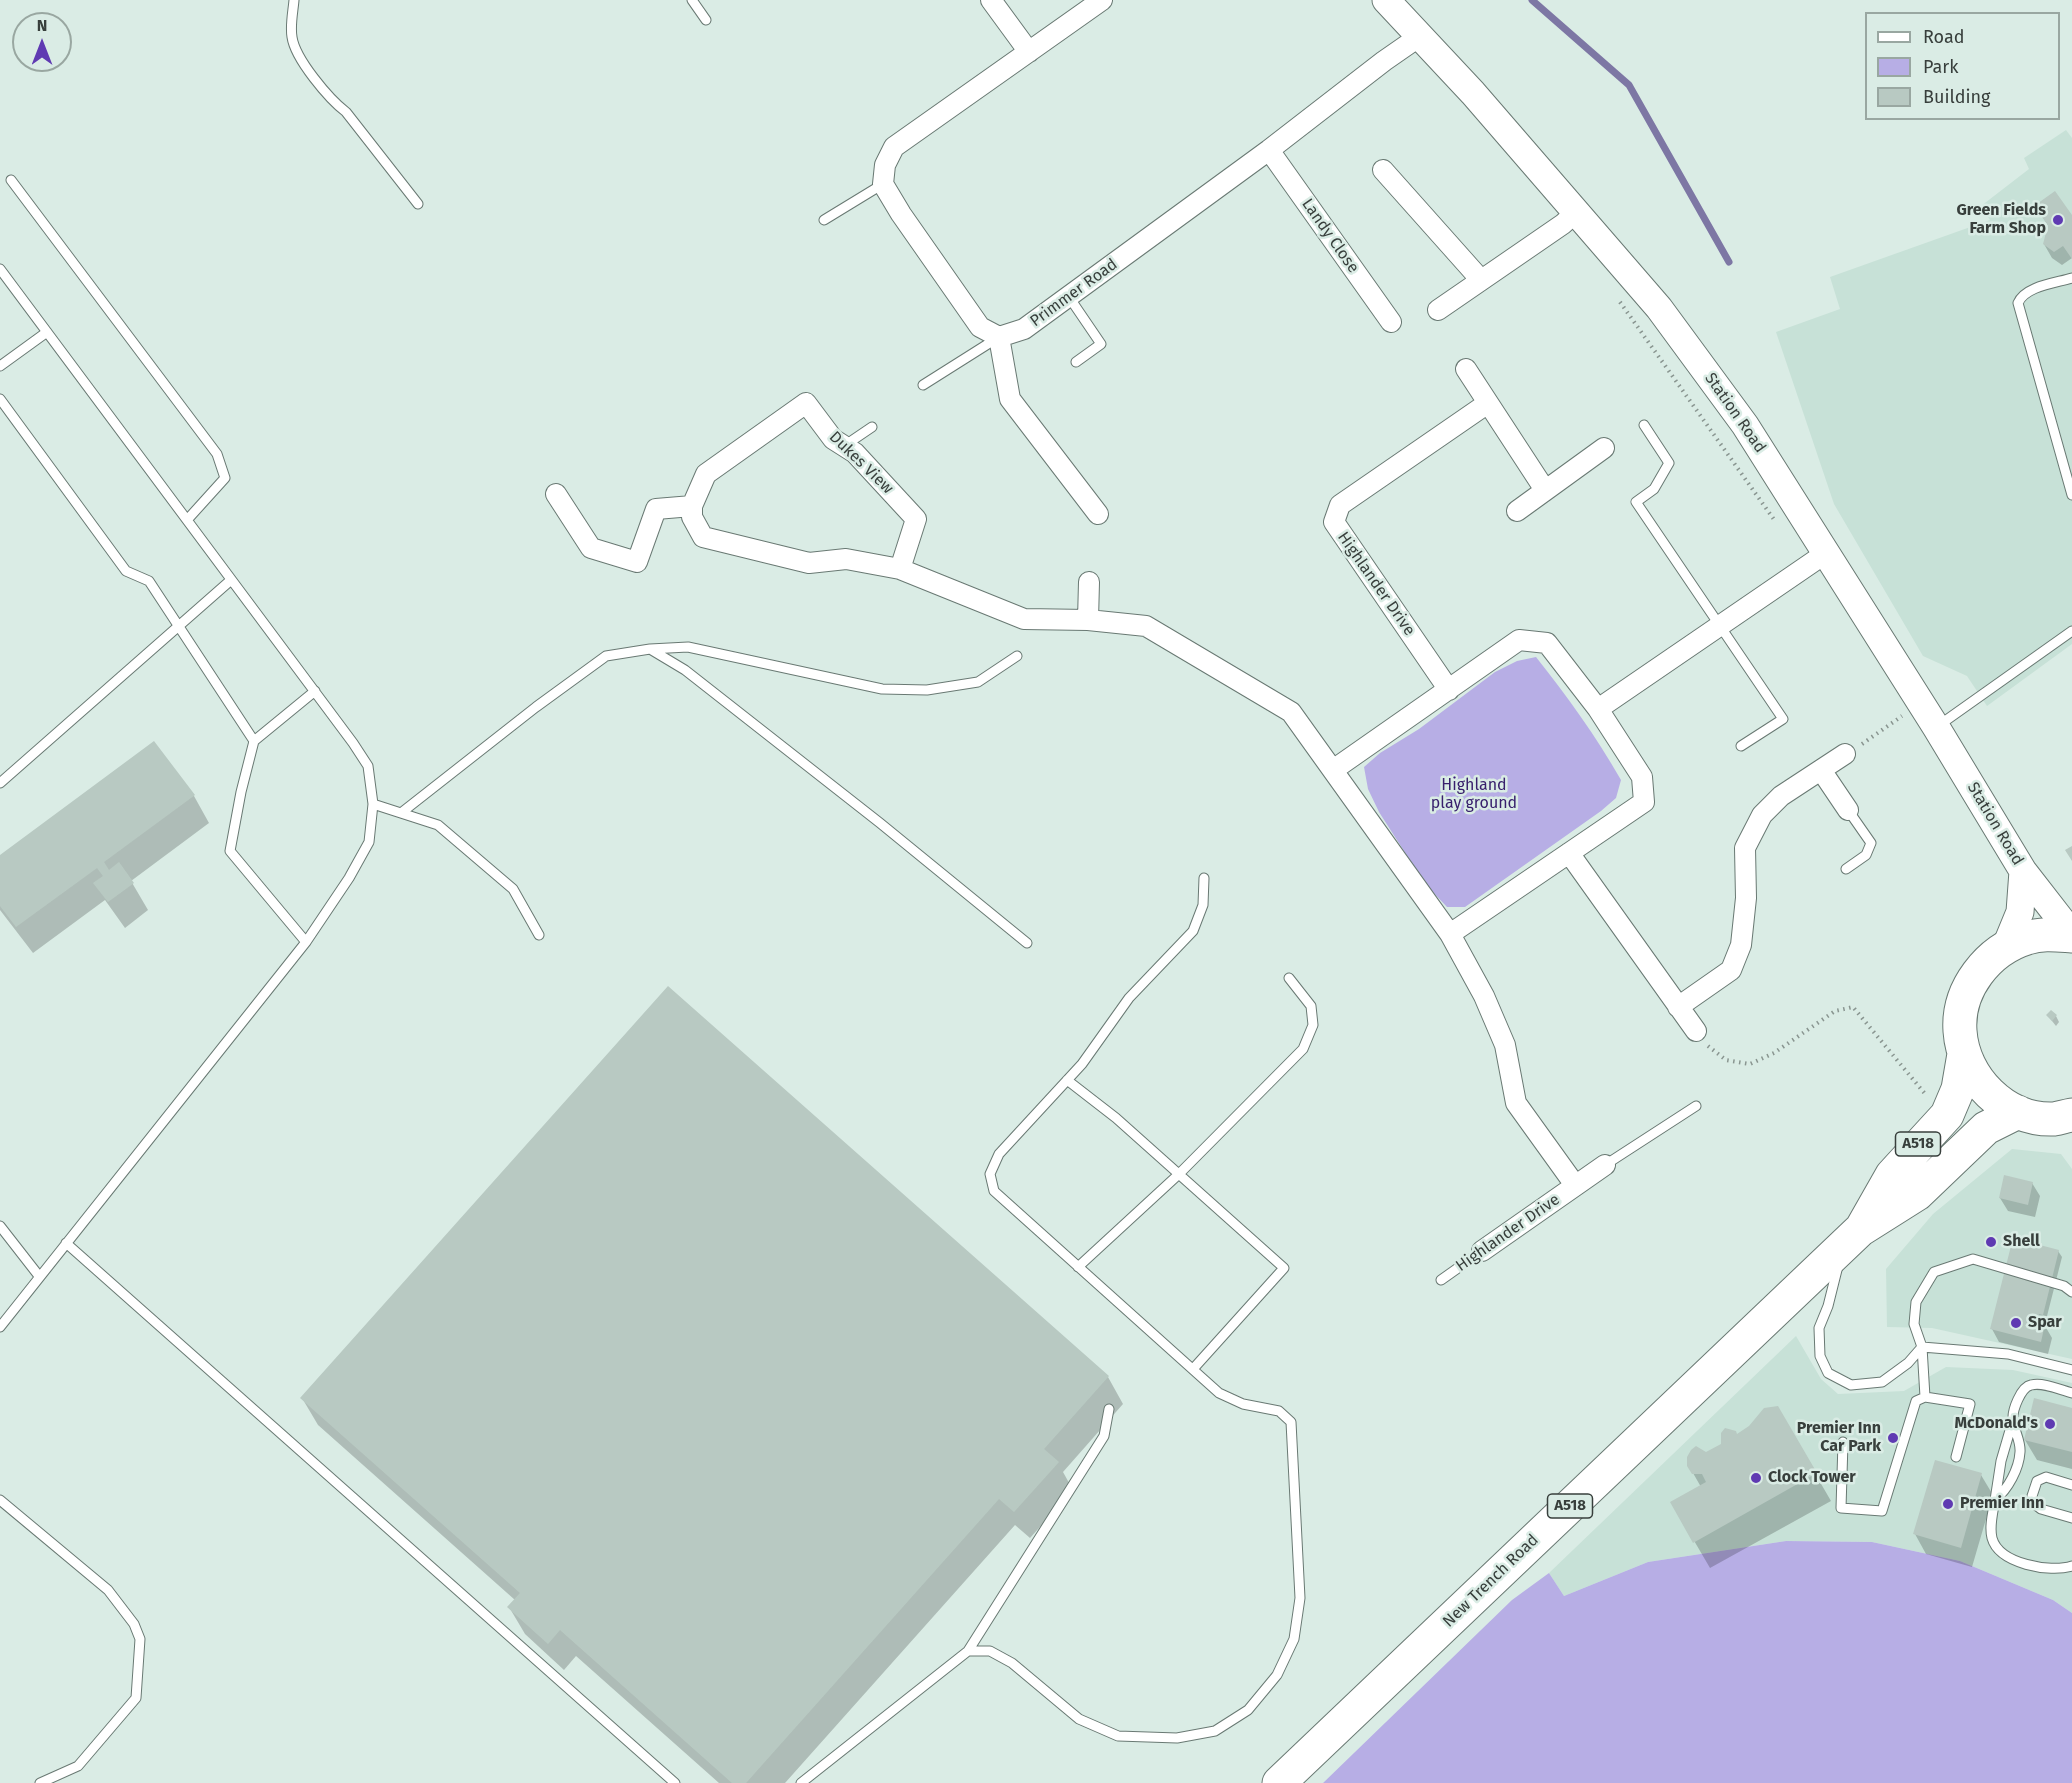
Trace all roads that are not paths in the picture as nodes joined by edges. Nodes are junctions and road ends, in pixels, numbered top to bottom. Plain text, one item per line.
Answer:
1 (294, 0) edge
2 (692, 0) edge
3 (991, 0) edge
4 (1102, 0) edge
5 (1386, 0) edge
6 (706, 20) dead end
7 (1420, 36) junction
8 (1029, 51) junction
9 (1269, 150) junction
10 (1383, 170) dead end
11 (11, 180) dead end
12 (883, 184) junction
13 (418, 204) dead end
14 (1576, 212) junction
15 (824, 220) dead end
16 (0, 269) edge
17 (2072, 278) edge
18 (1481, 280) junction
19 (1069, 297) junction
20 (1437, 310) dead end
21 (1391, 322) dead end
22 (47, 332) junction
23 (999, 337) junction
24 (1076, 363) dead end
25 (0, 366) edge
26 (1466, 369) dead end
27 (923, 386) dead end
28 (0, 399) edge
29 (1488, 403) junction
30 (1644, 425) dead end
31 (872, 427) dead end
32 (844, 446) junction
33 (1604, 448) dead end
34 (1545, 490) junction
35 (556, 494) dead end
36 (2072, 495) edge
37 (692, 506) junction
38 (1517, 511) dead end
39 (1098, 514) dead end
40 (187, 520) junction
41 (1826, 553) junction
42 (900, 569) junction
43 (231, 580) junction
44 (1089, 582) dead end
45 (1088, 620) junction
46 (179, 625) junction
47 (1720, 626) junction
48 (2072, 631) edge
49 (650, 650) junction
50 (1017, 656) dead end
51 (1449, 690) junction
52 (315, 691) junction
53 (1598, 709) junction
54 (1936, 727) junction
55 (254, 741) junction
56 (1741, 746) dead end
57 (1845, 754) road end
58 (1333, 770) junction
59 (1821, 770) junction
60 (0, 783) edge
61 (373, 804) junction
62 (1848, 810) joint
63 (401, 813) junction
64 (1569, 853) junction
65 (1846, 869) dead end
66 (2023, 871) junction
67 (1204, 878) dead end
68 (1450, 934) junction
69 (539, 935) dead end
70 (2072, 935) edge
71 (306, 942) junction
72 (1027, 943) dead end
73 (2006, 946) junction
74 (1289, 978) dead end
75 (1678, 1007) junction
76 (1696, 1031) road end
77 (1964, 1054) junction
78 (1067, 1080) junction
79 (1696, 1106) dead end
80 (2018, 1112) junction
81 (2072, 1115) edge
82 (1605, 1165) joint
83 (1179, 1174) junction
84 (1575, 1185) junction
85 (0, 1226) edge
86 (1851, 1238) junction
87 (66, 1243) junction
88 (1482, 1251) joint
89 (1078, 1267) junction
90 (39, 1276) junction
91 (1442, 1280) dead end
92 (2072, 1292) edge
93 (0, 1327) edge
94 (1923, 1347) junction
95 (1193, 1369) junction
96 (2072, 1370) edge
97 (2072, 1393) edge
98 (1925, 1397) junction
99 (1109, 1409) dead end
100 (2013, 1419) junction
101 (1843, 1442) dead end
102 (1956, 1457) dead end
103 (2072, 1485) edge
104 (0, 1500) edge
105 (1995, 1500) junction
106 (2072, 1518) edge
107 (2072, 1566) edge
108 (968, 1650) junction
109 (40, 1783) edge
110 (675, 1783) edge
111 (801, 1783) edge
112 (1279, 1783) edge

1 - 13 lane
2 - 6 lane
3 - 8 street
4 - 8 street
5 - 7 street, Station Road
7 - 9 street, Primmer Road
7 - 14 street, Station Road
8 - 12 street
9 - 19 street, Primmer Road
9 - 21 street, Landy Close
10 - 18 street
11 - 40 lane
12 - 15 lane
12 - 23 street
14 - 18 street
14 - 41 street, Station Road
16 - 22 lane
17 - 36 lane
18 - 20 street
19 - 23 street, Primmer Road
19 - 24 lane
22 - 25 lane
22 - 40 lane
23 - 27 lane
23 - 39 street
26 - 29 street
28 - 46 lane
29 - 34 street
29 - 51 street, Highlander Drive
30 - 47 lane
31 - 32 lane
32 - 37 street, Dukes View
32 - 42 street, Dukes View
33 - 34 street
34 - 38 street
35 - 37 street
37 - 42 street
40 - 43 lane
41 - 47 street
41 - 54 street, Station Road
42 - 45 street
43 - 46 lane
43 - 52 lane
44 - 45 street
45 - 58 street, Highlander Drive
46 - 55 lane
46 - 60 lane
47 - 53 street
47 - 56 lane
48 - 54 lane
49 - 50 lane
49 - 63 lane
49 - 72 lane
51 - 53 street
51 - 58 street
52 - 55 lane
52 - 61 lane
53 - 64 street
54 - 66 street, Station Road
55 - 71 lane
57 - 59 street
58 - 68 street, Highlander Drive
59 - 62 street
59 - 75 street
61 - 63 lane
61 - 71 lane
62 - 65 lane
63 - 69 lane
64 - 68 street
64 - 75 street
66 - 70 street, Station Road
66 - 73 street, Station Road
67 - 78 lane
68 - 84 street, Highlander Drive
70 - 73 highway
71 - 87 lane
73 - 77 highway
74 - 83 lane
75 - 76 street
77 - 80 highway
77 - 86 highway, New Trench Road / A518
78 - 83 lane
78 - 89 lane
79 - 82 lane, Highlander Drive
80 - 81 highway
80 - 86 highway, New Trench Road / A518
82 - 84 street, Highlander Drive
83 - 89 lane
83 - 95 lane
84 - 88 street, Highlander Drive
85 - 90 lane
86 - 94 lane
86 - 112 highway, New Trench Road / A518
87 - 90 lane
87 - 110 lane
88 - 91 lane, Highlander Drive
89 - 95 lane
90 - 93 lane
92 - 94 lane
94 - 96 lane
94 - 98 lane
95 - 108 lane
97 - 100 lane
98 - 101 lane
98 - 102 lane
99 - 108 lane
100 - 105 lane
100 - 105 lane
103 - 106 lane
104 - 109 lane
105 - 107 lane
108 - 111 lane

